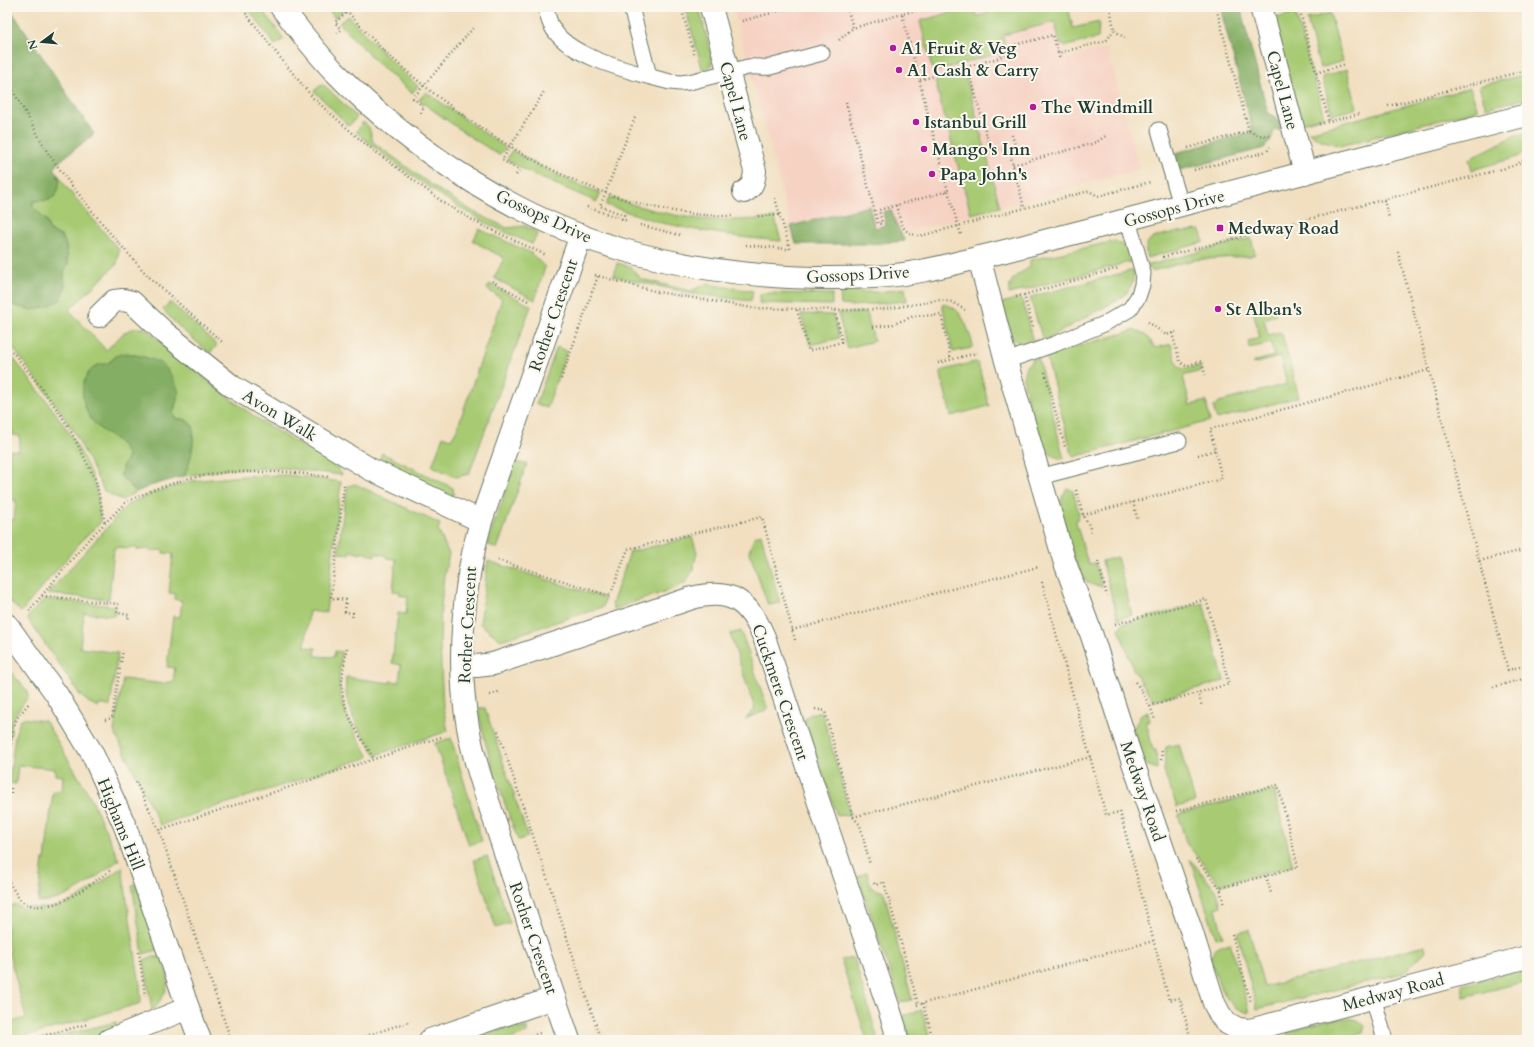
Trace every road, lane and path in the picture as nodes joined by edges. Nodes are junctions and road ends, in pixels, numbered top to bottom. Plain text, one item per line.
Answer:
1 (241, 7) edge
2 (281, 7) edge
3 (344, 7) edge
4 (354, 7) edge
5 (546, 7) edge
6 (631, 7) edge
7 (681, 7) edge
8 (711, 7) edge
9 (794, 7) edge
10 (847, 7) edge
11 (928, 7) edge
12 (1110, 7) edge
13 (1216, 7) edge
14 (1260, 7) edge
15 (1299, 7) edge
16 (348, 12) junction
17 (902, 14) junction
18 (474, 28) dead end
19 (716, 28) junction
20 (333, 29) dead end
21 (1114, 30) junction
22 (1126, 39) dead end
23 (822, 53) dead end
24 (1058, 53) junction
25 (1060, 60) dead end
26 (1346, 64) dead end
27 (968, 67) junction
28 (1527, 70) edge
29 (728, 72) junction
30 (1316, 72) junction
31 (649, 76) junction
32 (701, 79) junction
33 (7, 80) edge
34 (920, 80) junction
35 (423, 86) junction
36 (545, 90) dead end
37 (846, 102) dead end
38 (1388, 106) dead end
39 (416, 109) dead end
40 (421, 113) junction
41 (636, 115) dead end
42 (1527, 115) edge
43 (427, 117) dead end
44 (1329, 122) dead end
45 (1159, 130) dead end
46 (1249, 131) junction
47 (1012, 135) dead end
48 (1107, 135) dead end
49 (1272, 135) dead end
50 (510, 147) junction
51 (1008, 150) junction
52 (1166, 153) junction
53 (1527, 159) edge
54 (1013, 165) junction
55 (510, 172) dead end
56 (1305, 173) junction
57 (516, 175) junction
58 (522, 178) dead end
59 (948, 191) junction
60 (606, 192) junction
61 (744, 192) dead end
62 (1384, 199) junction
63 (582, 205) dead end
64 (896, 205) junction
65 (1181, 206) junction
66 (737, 216) dead end
67 (753, 216) dead end
68 (957, 218) dead end
69 (1389, 218) dead end
70 (622, 219) junction
71 (1128, 220) junction
72 (629, 222) dead end
73 (635, 224) dead end
74 (684, 235) dead end
75 (581, 236) junction
76 (787, 242) dead end
77 (745, 245) dead end
78 (790, 249) dead end
79 (1398, 252) dead end
80 (979, 257) junction
81 (1140, 263) junction
82 (571, 265) junction
83 (492, 281) dead end
84 (1024, 295) junction
85 (991, 304) junction
86 (1130, 309) junction
87 (797, 310) junction
88 (835, 310) junction
89 (554, 314) junction
90 (99, 316) dead end
91 (873, 327) dead end
92 (1176, 332) dead end
93 (1172, 333) junction
94 (7, 345) edge
95 (226, 345) dead end
96 (975, 346) dead end
97 (1039, 350) junction
98 (978, 353) junction
99 (951, 360) junction
100 (980, 361) dead end
101 (1006, 361) junction
102 (938, 363) dead end
103 (1429, 370) junction
104 (1205, 375) dead end
105 (1179, 441) joint
106 (1215, 450) junction
107 (370, 469) junction
108 (1070, 469) junction
109 (331, 477) dead end
110 (1039, 477) junction
111 (1133, 502) junction
112 (1083, 515) junction
113 (481, 521) junction
114 (1138, 521) dead end
115 (105, 523) junction
116 (1091, 533) dead end
117 (1527, 549) edge
118 (472, 551) junction
119 (1480, 561) junction
120 (42, 596) junction
121 (352, 619) dead end
122 (128, 620) dead end
123 (1115, 624) dead end
124 (10, 628) edge
125 (792, 630) junction
126 (764, 638) junction
127 (796, 644) dead end
128 (347, 648) dead end
129 (123, 650) dead end
130 (463, 665) junction
131 (1527, 665) edge
132 (1527, 678) edge
133 (49, 683) junction
134 (1493, 687) dead end
135 (508, 689) dead end
136 (1198, 692) junction
137 (1150, 706) dead end
138 (1202, 707) dead end
139 (814, 708) dead end
140 (467, 717) junction
141 (105, 720) dead end
142 (495, 724) dead end
143 (13, 736) junction
144 (7, 741) edge
145 (1091, 757) junction
146 (374, 759) junction
147 (7, 776) edge
148 (7, 788) edge
149 (11, 795) dead end
150 (1174, 811) dead end
151 (854, 817) junction
152 (826, 824) junction
153 (159, 830) dead end
154 (114, 868) dead end
155 (871, 870) dead end
156 (1266, 876) junction
157 (873, 877) dead end
158 (7, 879) edge
159 (1220, 888) dead end
160 (1271, 893) dead end
161 (1232, 934) dead end
162 (1153, 940) junction
163 (1527, 956) edge
164 (1373, 997) junction
165 (554, 998) junction
166 (923, 1003) junction
167 (918, 1004) junction
168 (188, 1008) junction
169 (890, 1012) junction
170 (1250, 1030) junction
171 (1383, 1034) edge
172 (109, 1040) edge
173 (200, 1040) edge
174 (430, 1040) edge
175 (570, 1040) edge
176 (601, 1040) edge
177 (897, 1040) edge
178 (933, 1040) edge
179 (1191, 1040) edge
180 (1350, 1040) edge

1 - 82 path
2 - 75 street, Gossops Drive
3 - 16 path
4 - 16 path
5 - 31 lane
6 - 31 lane
7 - 32 path
8 - 19 street, Capel Lane
9 - 19 path
10 - 17 path
11 - 17 path
12 - 21 path
13 - 46 path
14 - 56 street, Capel Lane
15 - 30 path
16 - 20 path
16 - 35 path
17 - 34 path
18 - 35 path
19 - 29 street, Capel Lane
21 - 22 path
21 - 24 path
23 - 29 lane
24 - 25 path
24 - 27 path
26 - 30 path
27 - 34 path
27 - 51 path
28 - 38 path
29 - 32 lane
29 - 61 street, Capel Lane
30 - 44 path
31 - 32 lane
33 - 95 path
34 - 59 path
35 - 40 path
35 - 50 path
36 - 50 path
37 - 64 path
39 - 40 path
40 - 43 path
41 - 60 path
42 - 56 street, Gossops Drive
45 - 52 lane
46 - 49 path
46 - 52 path
47 - 51 path
48 - 54 path
50 - 57 path
50 - 60 path
51 - 54 path
52 - 65 lane
53 - 62 path
54 - 64 path
55 - 57 path
56 - 65 street, Gossops Drive
57 - 58 path
59 - 64 path
59 - 68 path
60 - 66 path
60 - 70 path
62 - 69 path
62 - 81 path
63 - 70 path
65 - 71 street, Gossops Drive
67 - 76 path
70 - 72 path
71 - 80 street, Gossops Drive
71 - 81 lane
73 - 74 path
75 - 80 street, Gossops Drive
75 - 82 street, Rother Crescent
77 - 78 path
79 - 103 path
80 - 85 street, Medway Road
81 - 84 path
81 - 86 lane
82 - 87 path
82 - 89 street, Rother Crescent
83 - 89 path
84 - 85 path
84 - 97 path
85 - 88 path
85 - 101 street, Medway Road
86 - 93 path
86 - 97 lane
87 - 88 path
87 - 88 path
89 - 113 street, Rother Crescent
90 - 107 street, Avon Walk
91 - 99 path
92 - 93 path
93 - 104 path
94 - 115 path
96 - 98 path
97 - 101 lane
97 - 108 path
98 - 99 path
98 - 100 path
99 - 102 path
101 - 110 street, Medway Road
103 - 106 path
103 - 119 path
105 - 106 path
105 - 108 lane
106 - 111 path
107 - 113 street, Avon Walk
107 - 121 path
108 - 110 lane
108 - 112 path
109 - 115 path
110 - 170 street, Medway Road
111 - 112 path
111 - 114 path
112 - 116 path
113 - 118 street, Rother Crescent
115 - 120 path
117 - 119 path
118 - 125 path
118 - 130 street, Rother Crescent
119 - 131 path
120 - 122 path
120 - 124 path
123 - 136 path
124 - 133 street, Highams Hill
125 - 126 path
125 - 127 path
125 - 145 path
126 - 130 street, Cuckmere Crescent
126 - 152 street, Cuckmere Crescent
128 - 146 path
129 - 141 path
130 - 140 street, Rother Crescent
132 - 134 path
133 - 143 path
133 - 168 street, Highams Hill
135 - 140 path
136 - 137 path
136 - 138 path
139 - 151 path
140 - 146 path
140 - 165 street, Rother Crescent
142 - 176 path
143 - 144 path
143 - 147 path
145 - 151 path
145 - 162 path
146 - 153 path
148 - 149 path
150 - 156 path
151 - 152 path
151 - 155 path
152 - 169 street, Cuckmere Crescent
154 - 158 path
156 - 159 path
156 - 160 path
157 - 167 path
161 - 170 path
162 - 166 path
162 - 179 path
163 - 164 street, Medway Road
164 - 170 street, Medway Road
164 - 171 lane
165 - 174 street
165 - 175 street, Rother Crescent
166 - 167 path
166 - 178 path
167 - 169 path
168 - 172 street
168 - 173 street, Highams Hill
169 - 177 street, Cuckmere Crescent
171 - 180 path

